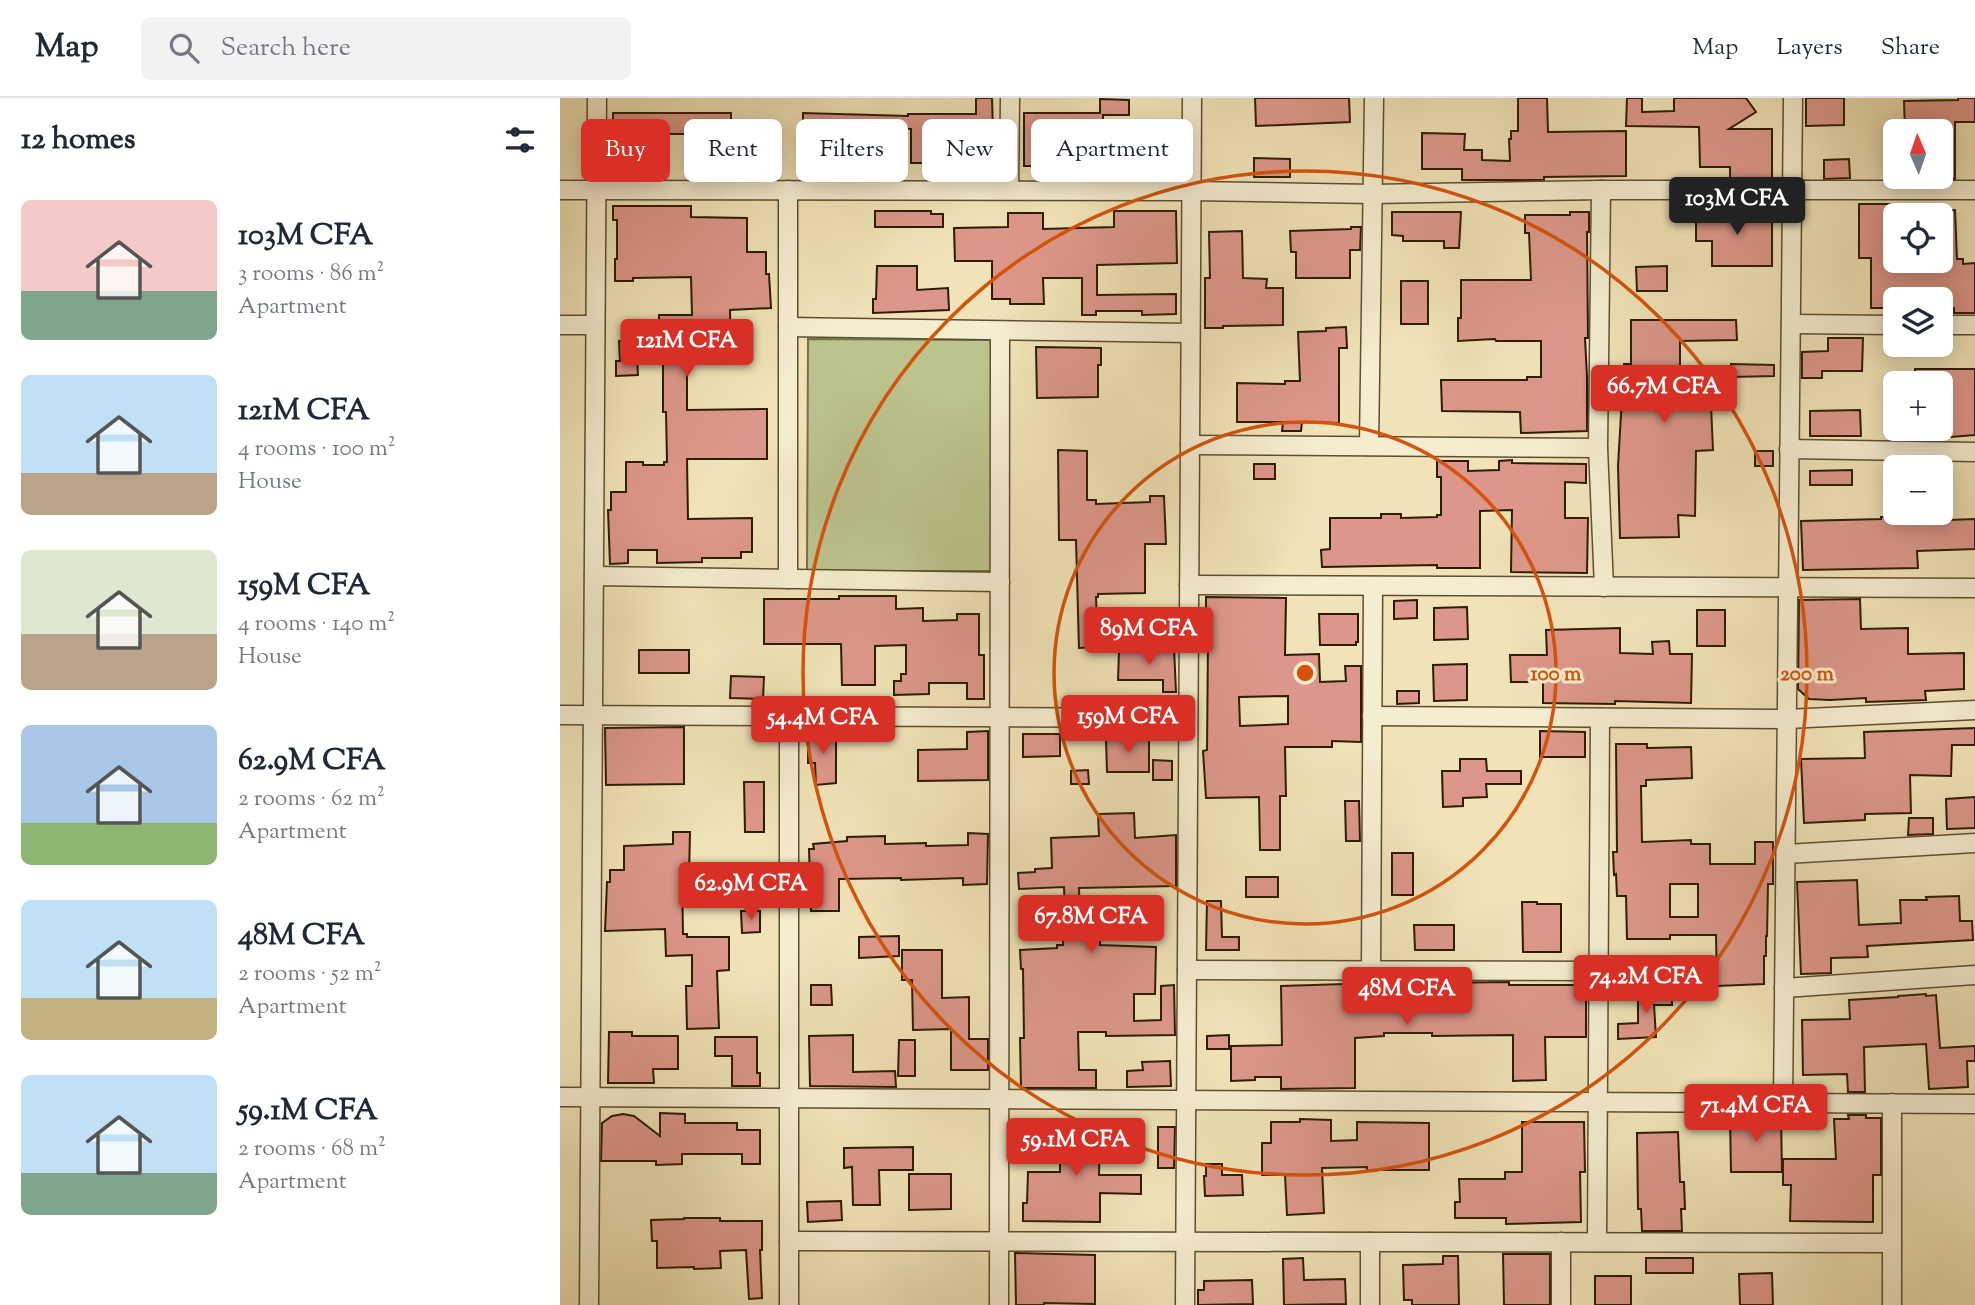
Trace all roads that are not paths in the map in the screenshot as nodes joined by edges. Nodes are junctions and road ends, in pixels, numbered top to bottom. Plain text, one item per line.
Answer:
1 (597, 98) edge
2 (1010, 98) edge
3 (1192, 98) edge
4 (1374, 98) edge
5 (1793, 98) edge
6 (560, 190) edge
7 (596, 190) junction
8 (788, 190) junction
9 (1009, 190) junction
10 (1601, 190) junction
11 (1975, 190) edge
12 (1191, 191) junction
13 (1792, 191) junction
14 (1373, 194) junction
15 (1791, 324) junction
16 (1883, 324) edge
17 (560, 325) edge
18 (595, 325) junction
19 (1953, 325) edge
20 (1975, 325) edge
21 (788, 327) junction
22 (1000, 331) junction
23 (1190, 333) junction
24 (1190, 445) junction
25 (1369, 446) junction
26 (1598, 448) junction
27 (1789, 449) junction
28 (1975, 452) edge
29 (594, 576) junction
30 (788, 579) junction
31 (1000, 582) junction
32 (1189, 585) junction
33 (1373, 586) junction
34 (1604, 587) junction
35 (1788, 587) junction
36 (1975, 588) edge
37 (1975, 710) edge
38 (560, 715) edge
39 (593, 715) junction
40 (789, 716) junction
41 (1372, 716) junction
42 (1000, 717) junction
43 (1188, 718) junction
44 (1600, 718) junction
45 (1787, 719) junction
46 (1975, 843) edge
47 (1786, 854) junction
48 (1187, 970) junction
49 (1370, 971) junction
50 (1599, 971) junction
51 (1975, 975) edge
52 (1784, 988) junction
53 (560, 1097) edge
54 (591, 1097) junction
55 (789, 1098) junction
56 (999, 1098) junction
57 (1187, 1099) junction
58 (1598, 1101) junction
59 (1783, 1103) junction
60 (1892, 1103) junction
61 (1975, 1104) edge
62 (789, 1241) junction
63 (999, 1241) junction
64 (1185, 1241) junction
65 (1370, 1242) junction
66 (1561, 1242) junction
67 (1597, 1242) junction
68 (1892, 1243) junction
69 (590, 1305) edge
70 (789, 1305) edge
71 (999, 1305) edge
72 (1185, 1305) edge
73 (1370, 1305) edge
74 (1561, 1305) edge
75 (1892, 1305) edge

1 - 7 street
2 - 9 street
3 - 12 street
4 - 14 street
5 - 13 street
6 - 7 street
7 - 8 street
7 - 18 street
8 - 9 street
8 - 21 street
9 - 12 street
10 - 13 street
10 - 14 street
10 - 26 street
11 - 13 street
12 - 14 street
12 - 23 street
13 - 15 street
14 - 25 street
15 - 16 street
15 - 27 street
17 - 18 street
18 - 29 street
19 - 20 street
21 - 22 street
21 - 30 street
22 - 23 street
22 - 31 street
23 - 24 street
24 - 25 street
24 - 32 street
25 - 26 street
26 - 34 street
27 - 28 street
27 - 35 street
29 - 30 street
29 - 39 street
30 - 31 street
31 - 42 street
32 - 33 street
32 - 43 street
33 - 34 street
33 - 41 street
34 - 35 street
35 - 36 street
35 - 45 street
37 - 45 street
38 - 39 street
39 - 40 street
39 - 54 street
40 - 42 street
40 - 55 street
41 - 44 street
41 - 49 street
42 - 43 street
42 - 56 street
43 - 48 street
44 - 45 street
44 - 50 street
45 - 47 street
46 - 47 street
47 - 52 street
48 - 49 street
48 - 57 street
49 - 50 street
50 - 58 street
51 - 52 street
52 - 59 street
53 - 54 street
54 - 55 street
54 - 69 street
55 - 56 street
55 - 62 street
56 - 57 street
56 - 63 street
57 - 58 street
57 - 64 street
58 - 59 street
58 - 67 street
59 - 60 street
60 - 61 street
60 - 68 street
62 - 63 street
62 - 70 street
63 - 64 street
63 - 71 street
64 - 65 street
64 - 72 street
65 - 66 street
65 - 73 street
66 - 67 street
66 - 74 street
67 - 68 street
68 - 75 street

